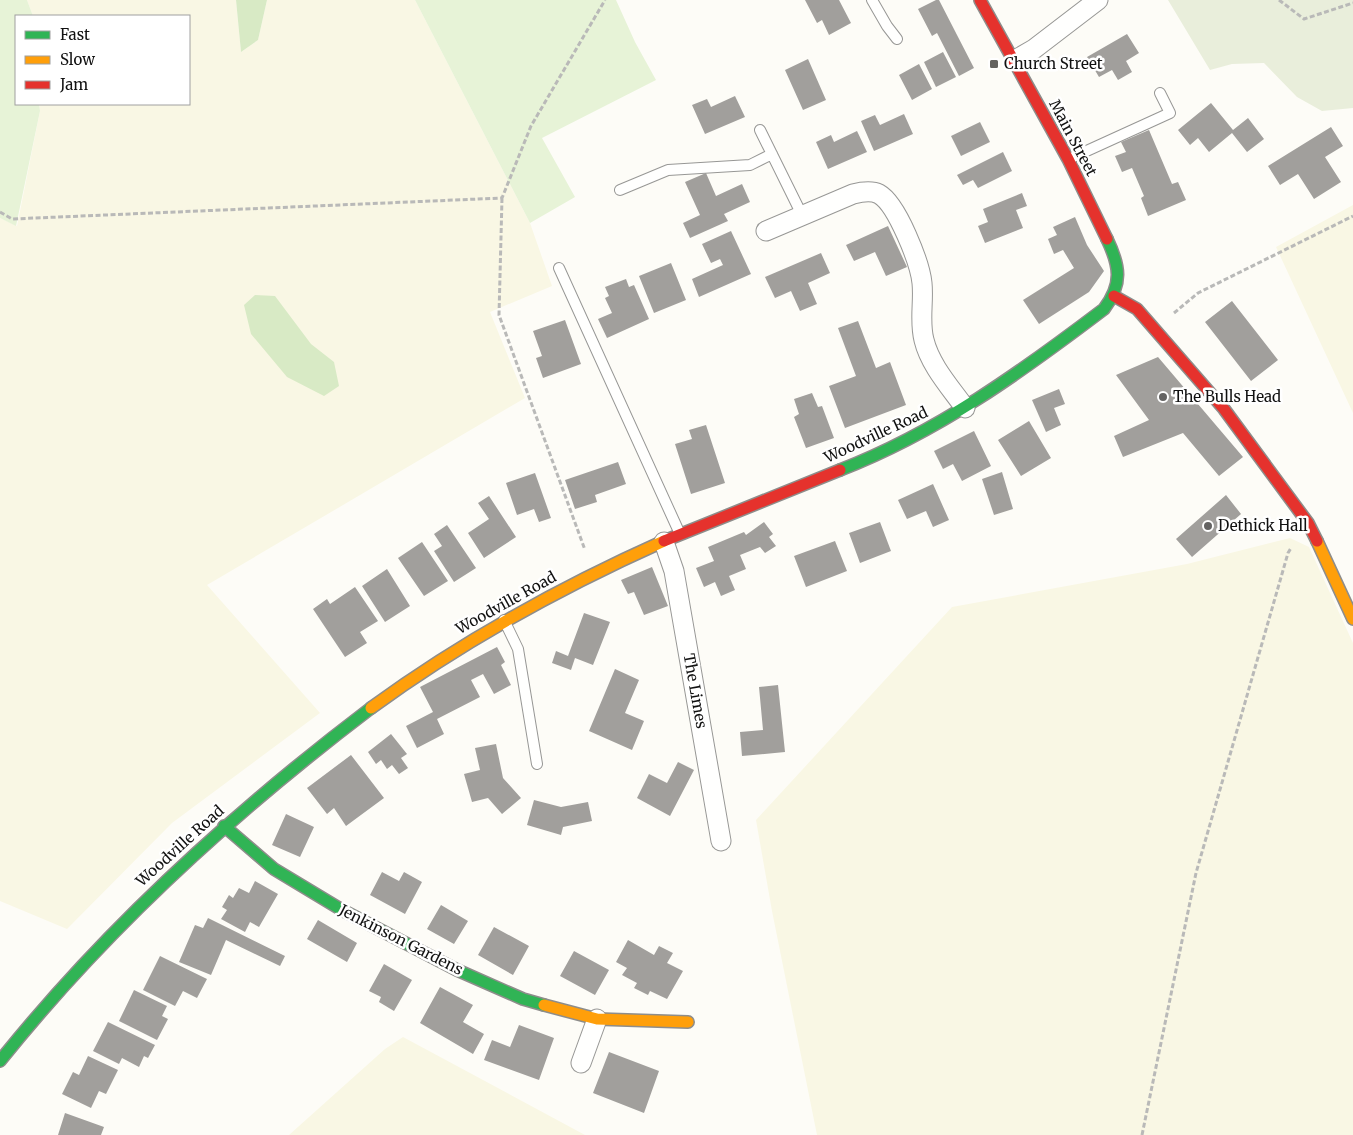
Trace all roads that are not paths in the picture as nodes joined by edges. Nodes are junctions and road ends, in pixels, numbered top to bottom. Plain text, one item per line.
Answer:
1 (872, 0) edge
2 (980, 0) edge
3 (1098, 0) edge
4 (897, 39) dead end
5 (1015, 60) junction
6 (1160, 93) dead end
7 (760, 130) dead end
8 (772, 154) junction
9 (1068, 159) junction
10 (620, 190) dead end
11 (802, 215) junction
12 (766, 230) dead end
13 (559, 268) dead end
14 (1114, 296) junction
15 (965, 408) junction
16 (672, 539) junction
17 (1353, 619) edge
18 (504, 620) junction
19 (537, 764) dead end
20 (224, 826) junction
21 (721, 841) dead end
22 (597, 1020) junction
23 (688, 1022) dead end
24 (0, 1061) edge
25 (581, 1063) dead end

1 - 4 lane
2 - 5 main road, Main Street
3 - 5 street
5 - 9 main road, Main Street
6 - 9 lane
7 - 8 lane
8 - 10 lane
8 - 11 lane
9 - 14 main road, Main Street
11 - 12 street
11 - 15 street
13 - 16 lane
14 - 15 main road, Woodville Road
14 - 17 main road
15 - 16 main road, Woodville Road
16 - 18 main road, Woodville Road
16 - 21 street, The Limes
18 - 19 lane
18 - 20 main road, Woodville Road
20 - 22 main road, Jenkinson Gardens
20 - 24 main road, Woodville Road
22 - 23 main road, Jenkinson Gardens
22 - 25 street

